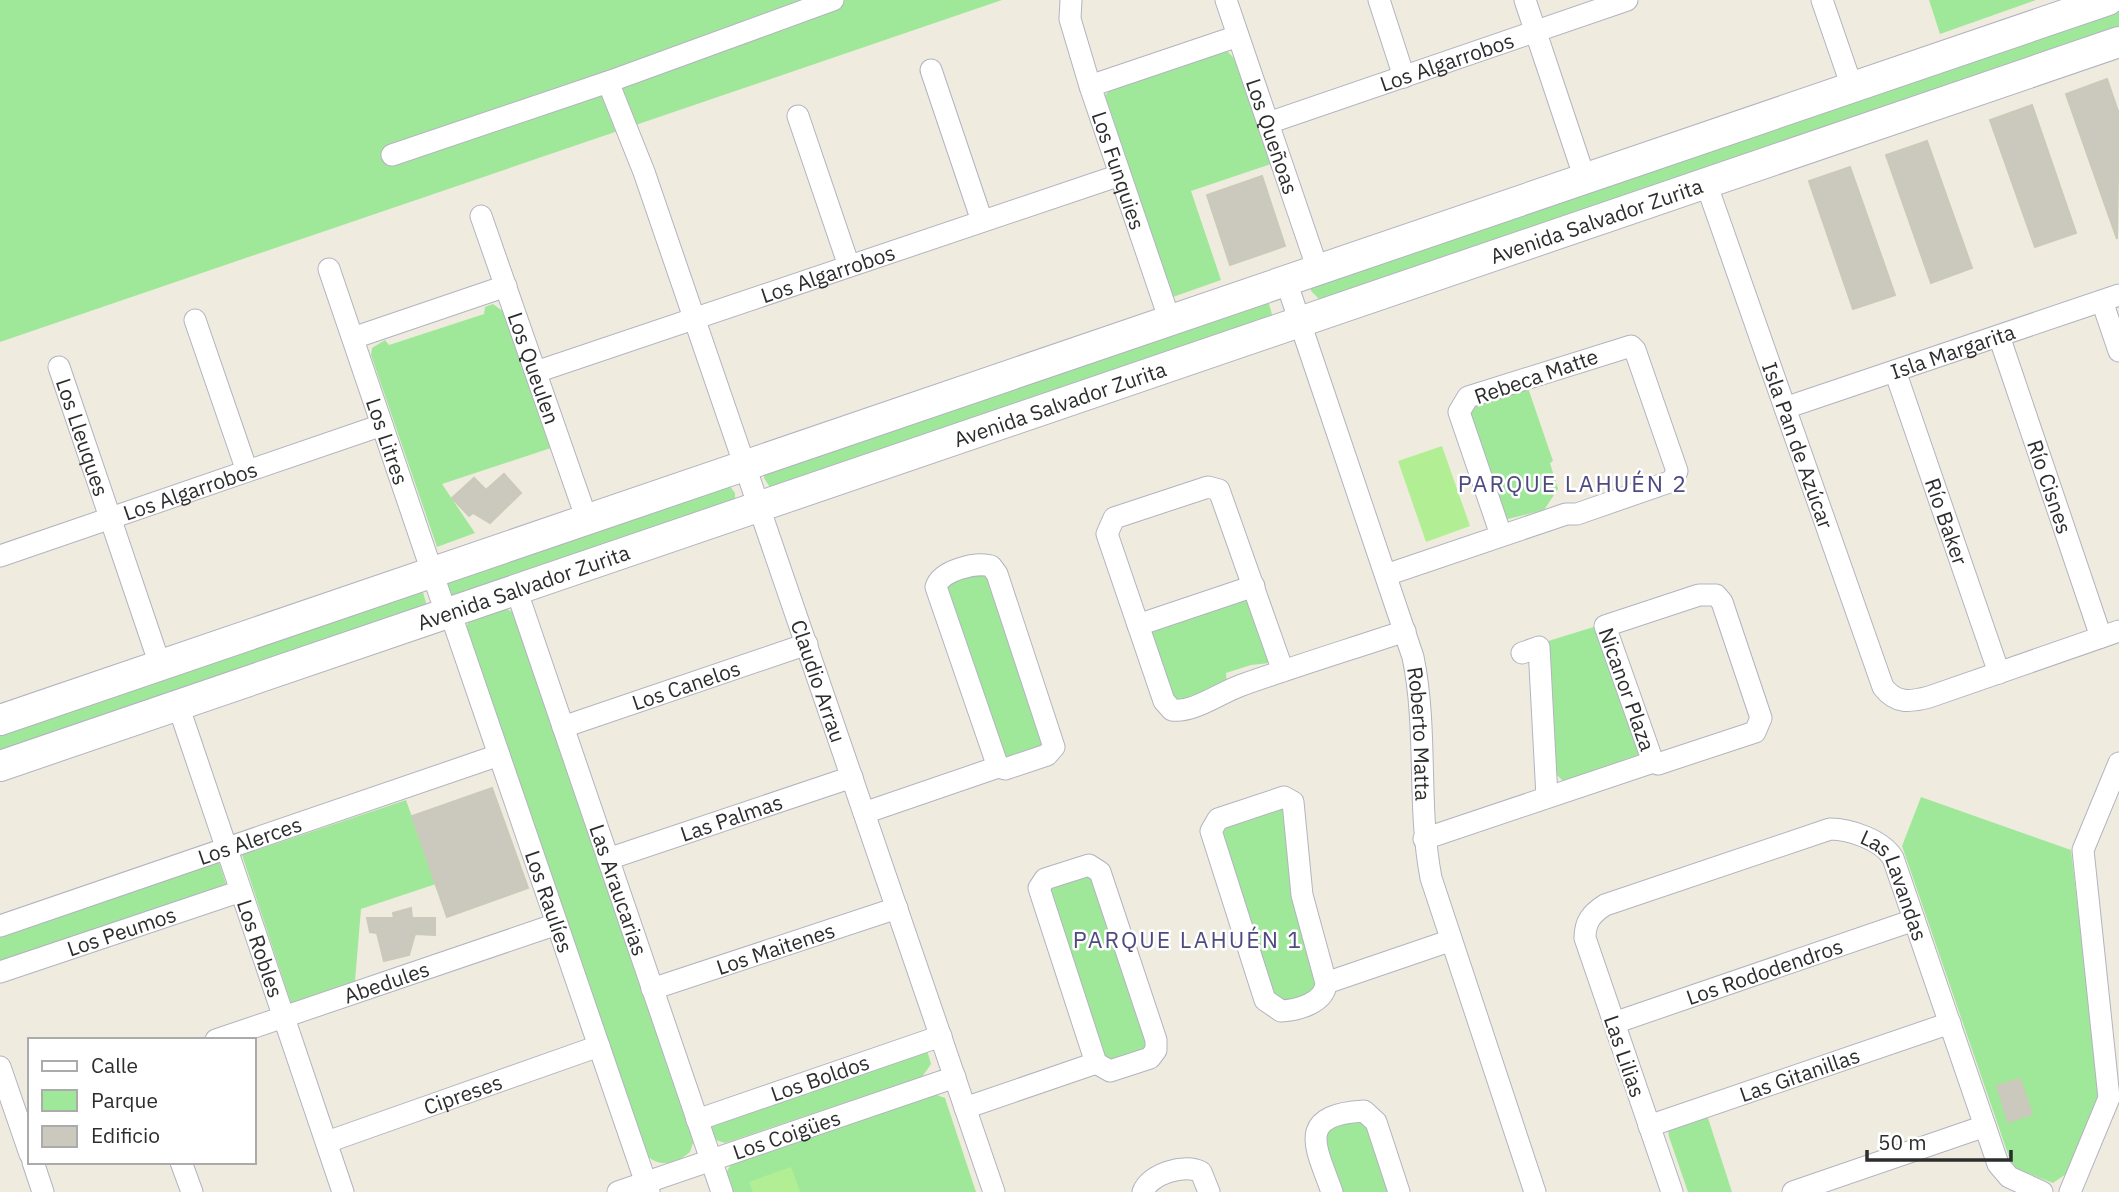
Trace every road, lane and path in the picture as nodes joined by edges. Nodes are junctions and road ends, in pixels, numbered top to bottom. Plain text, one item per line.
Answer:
1 (833, 0) edge
2 (1226, 0) edge
3 (1379, 0) edge
4 (1525, 0) edge
5 (1627, 0) edge
6 (1822, 0) edge
7 (2108, 0) edge
8 (1071, 10) edge
9 (1536, 32) junction
10 (1238, 36) junction
11 (2119, 42) edge
12 (931, 70) dead end
13 (1404, 76) junction
14 (608, 82) junction
15 (1090, 86) junction
16 (1852, 87) junction
17 (798, 116) dead end
18 (1268, 123) junction
19 (392, 155) dead end
20 (1120, 175) junction
21 (1585, 179) junction
22 (1706, 183) junction
23 (481, 216) dead end
24 (982, 221) junction
25 (849, 266) junction
26 (329, 269) dead end
27 (1318, 270) junction
28 (1286, 281) junction
29 (506, 286) junction
30 (2110, 298) edge
31 (695, 319) junction
32 (195, 320) dead end
33 (1170, 321) junction
34 (1300, 322) junction
35 (2000, 336) junction
36 (353, 338) junction
37 (2119, 351) edge
38 (59, 367) dead end
39 (1895, 371) junction
40 (536, 372) junction
41 (1785, 408) junction
42 (382, 425) junction
43 (746, 466) junction
44 (247, 471) junction
45 (760, 506) junction
46 (110, 518) junction
47 (587, 520) junction
48 (1501, 536) junction
49 (0, 556) edge
50 (432, 572) junction
51 (1386, 575) junction
52 (1254, 586) junction
53 (516, 589) junction
54 (448, 613) junction
55 (1138, 625) junction
56 (1405, 631) junction
57 (2110, 634) edge
58 (807, 644) junction
59 (1522, 653) dead end
60 (160, 665) junction
61 (1283, 671) junction
62 (1999, 673) junction
63 (178, 705) junction
64 (0, 720) edge
65 (563, 727) junction
66 (499, 755) junction
67 (1653, 762) junction
68 (2119, 763) edge
69 (0, 766) edge
70 (998, 767) junction
71 (852, 777) junction
72 (1547, 797) junction
73 (864, 813) junction
74 (1424, 839) junction
75 (226, 848) junction
76 (608, 859) junction
77 (241, 891) junction
78 (897, 908) junction
79 (1589, 919) joint
80 (1914, 920) junction
81 (557, 924) junction
82 (0, 926) edge
83 (1449, 941) junction
84 (0, 972) edge
85 (1326, 984) junction
86 (652, 989) junction
87 (284, 1017) junction
88 (1614, 1023) junction
89 (1950, 1023) junction
90 (941, 1036) junction
91 (222, 1038) edge
92 (599, 1046) junction
93 (1096, 1063) junction
94 (0, 1067) edge
95 (954, 1077) junction
96 (22, 1105) edge
97 (965, 1108) junction
98 (697, 1120) junction
99 (1649, 1126) junction
100 (1985, 1126) junction
101 (28, 1142) edge
102 (327, 1142) junction
103 (711, 1160) junction
104 (34, 1164) edge
105 (182, 1164) edge
106 (647, 1187) edge
107 (43, 1192) edge
108 (192, 1192) edge
109 (343, 1192) edge
110 (618, 1192) edge
111 (722, 1192) edge
112 (994, 1192) edge
113 (1143, 1192) edge
114 (1209, 1192) edge
115 (1332, 1192) edge
116 (1399, 1192) edge
117 (1535, 1192) edge
118 (1672, 1192) edge
119 (1793, 1192) edge
120 (2042, 1192) edge
121 (2070, 1192) edge

1 - 14 street
2 - 10 street, Los Queñoas
3 - 13 street
4 - 9 street
5 - 9 street, Los Algarrobos
6 - 16 street
7 - 16 main road, Avenida Salvador Zurita
8 - 15 street, Los Funquies
9 - 13 street, Los Algarrobos
9 - 21 street
10 - 15 street
10 - 18 street, Los Queñoas
11 - 22 main road, Avenida Salvador Zurita
12 - 24 street
13 - 18 street, Los Algarrobos
14 - 19 street
14 - 31 street, Claudio Arrau
15 - 20 street, Los Funquies
16 - 21 main road, Avenida Salvador Zurita
17 - 25 street
18 - 27 street, Los Queñoas
20 - 24 street, Los Algarrobos
20 - 33 street, Los Funquies
21 - 27 main road, Avenida Salvador Zurita
22 - 34 main road, Avenida Salvador Zurita
22 - 41 street, Isla Pan de Azúcar
23 - 29 street, Los Queulen
24 - 25 street, Los Algarrobos
25 - 31 street, Los Algarrobos
26 - 36 street, Los Litres
27 - 28 main road, Avenida Salvador Zurita
28 - 33 main road, Avenida Salvador Zurita
28 - 34 street, Roberto Matta
29 - 36 street
29 - 40 street, Los Queulen
30 - 35 street, Isla Margarita
30 - 37 street
31 - 40 street, Los Algarrobos
31 - 43 street, Claudio Arrau
32 - 44 street
33 - 43 main road, Avenida Salvador Zurita
34 - 45 main road, Avenida Salvador Zurita
34 - 51 street, Roberto Matta
35 - 39 street, Isla Margarita
35 - 57 street, Río Cisnes
36 - 42 street, Los Litres
38 - 46 street, Los Lleuques
39 - 41 street, Isla Margarita
39 - 62 street, Río Baker
40 - 47 street, Los Queulen
41 - 62 street, Isla Pan de Azúcar
42 - 44 street, Los Algarrobos
42 - 50 street, Los Litres
43 - 45 street, Claudio Arrau
43 - 47 main road, Avenida Salvador Zurita
44 - 46 street, Los Algarrobos
45 - 53 main road, Avenida Salvador Zurita
45 - 58 street, Claudio Arrau
46 - 49 street, Los Algarrobos
46 - 60 street, Los Lleuques
47 - 50 main road, Avenida Salvador Zurita
48 - 48 street, Rebeca Matte
48 - 51 street
50 - 54 street, Los Litres
50 - 60 main road, Avenida Salvador Zurita
51 - 56 street, Roberto Matta
52 - 55 street
52 - 55 street
52 - 61 street
53 - 54 main road, Avenida Salvador Zurita
53 - 65 street, Las Araucarias
54 - 63 main road, Avenida Salvador Zurita
54 - 66 street, Los Raulíes
55 - 61 street
56 - 61 street
56 - 74 street, Roberto Matta
57 - 62 street
58 - 65 street, Los Canelos
58 - 71 street, Claudio Arrau
59 - 72 street
60 - 64 main road, Avenida Salvador Zurita
63 - 69 main road, Avenida Salvador Zurita
63 - 75 street, Los Robles
65 - 76 street, Las Araucarias
66 - 75 street, Los Alerces
66 - 81 street, Los Raulíes
67 - 67 street, Nicanor Plaza
67 - 72 street
68 - 121 street
70 - 70 street
70 - 73 street
71 - 73 street, Claudio Arrau
71 - 76 street, Las Palmas
72 - 74 street
73 - 78 street, Claudio Arrau
74 - 83 street, Roberto Matta
75 - 77 street, Los Robles
75 - 82 street, Los Alerces
76 - 86 street, Las Araucarias
77 - 84 street, Los Peumos
77 - 87 street, Los Robles
78 - 86 street, Los Maitenes
78 - 90 street, Claudio Arrau
79 - 80 street, Las Lavandas
79 - 88 street, Las Lilias
80 - 88 street, Los Rododendros
80 - 89 street, Las Lavandas
81 - 87 street, Abedules
81 - 92 street, Los Raulíes
83 - 85 street
83 - 117 street, Roberto Matta
85 - 85 street
86 - 98 street, Las Araucarias
87 - 91 street, Abedules
87 - 102 street, Los Robles
88 - 99 street, Las Lilias
89 - 99 street, Las Gitanillas
89 - 100 street, Las Lavandas
90 - 95 street, Claudio Arrau
90 - 98 street, Los Boldos
92 - 102 street, Cipreses
92 - 106 street, Los Raulíes
93 - 93 street
93 - 97 street
94 - 96 street
95 - 97 street, Claudio Arrau
95 - 103 street, Los Coigües
96 - 101 street
97 - 112 street, Claudio Arrau
98 - 103 street, Las Araucarias
99 - 118 street, Las Lilias
100 - 119 street
100 - 120 street, Las Lavandas
102 - 109 street, Los Robles
103 - 106 street, Los Coigües
103 - 111 street, Las Araucarias
104 - 107 street
105 - 108 street
106 - 110 street, Los Coigües
113 - 114 street
115 - 116 street

